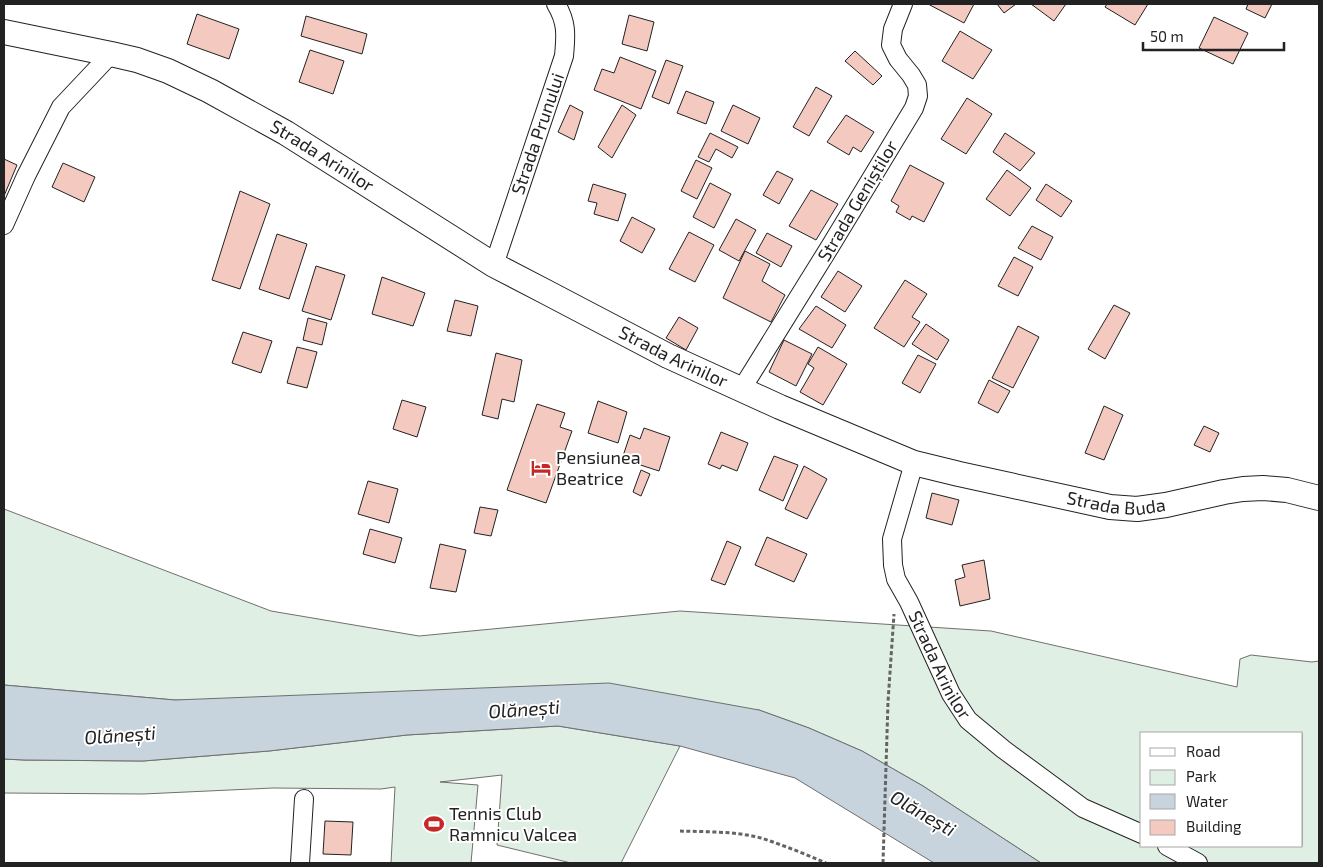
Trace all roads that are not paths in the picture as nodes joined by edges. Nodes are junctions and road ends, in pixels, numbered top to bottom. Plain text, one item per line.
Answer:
1 (556, 4) edge
2 (903, 4) edge
3 (4, 32) edge
4 (111, 54) junction
5 (4, 225) edge
6 (494, 265) junction
7 (741, 390) junction
8 (914, 463) junction
9 (1319, 498) edge
10 (304, 798) dead end
11 (1140, 833) edge
12 (1169, 847) edge
13 (300, 863) edge
14 (1198, 863) edge

1 - 6 street, Strada Prunului
2 - 7 street, Strada Geniștilor
3 - 4 street, Strada Arinilor
4 - 5 street
4 - 6 street, Strada Arinilor
6 - 7 street, Strada Arinilor
7 - 8 street, Strada Arinilor
8 - 9 street, Strada Buda
8 - 11 street, Strada Arinilor
10 - 13 street
12 - 14 street

